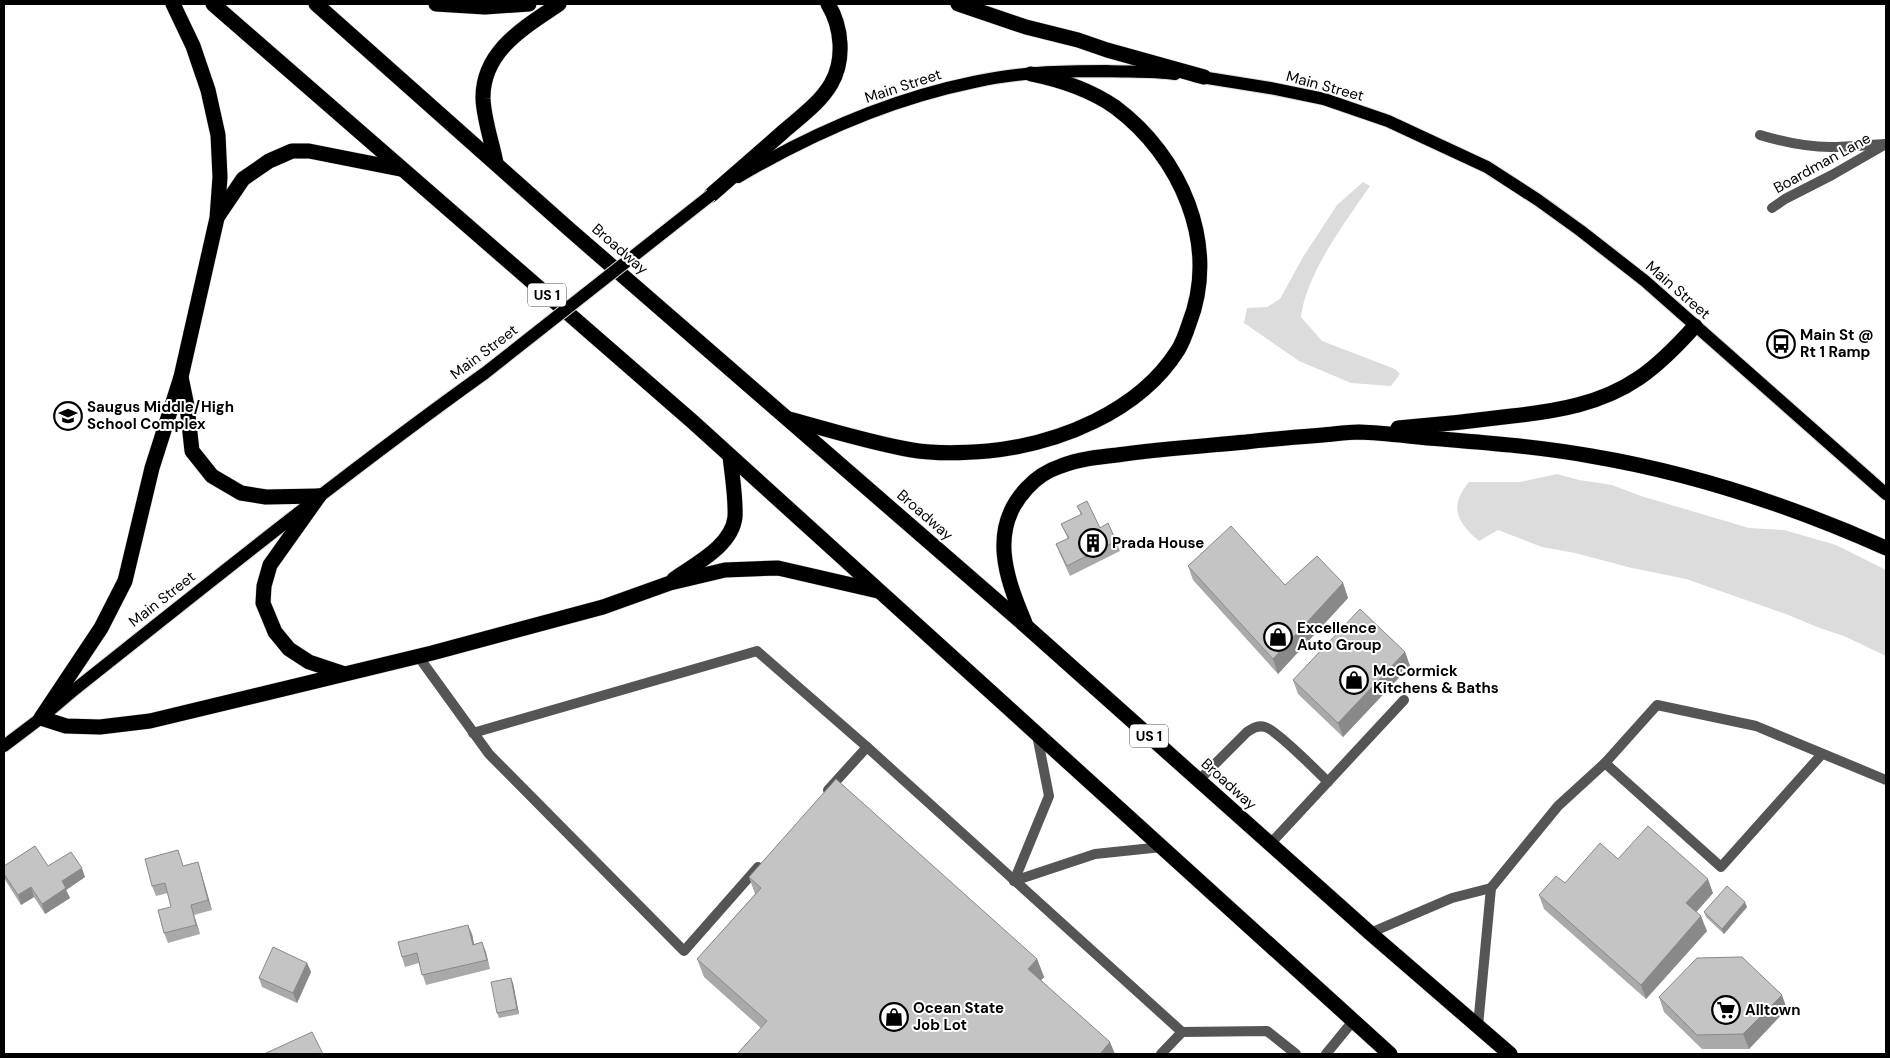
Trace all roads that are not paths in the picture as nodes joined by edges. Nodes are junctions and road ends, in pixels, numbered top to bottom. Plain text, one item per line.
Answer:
1 (173, 4) edge
2 (213, 4) edge
3 (316, 4) edge
4 (436, 4) edge
5 (530, 4) edge
6 (559, 4) edge
7 (828, 4) edge
8 (958, 4) edge
9 (1031, 74) junction
10 (1204, 77) junction
11 (1760, 135) dead end
12 (1886, 144) edge
13 (496, 163) junction
14 (403, 170) junction
15 (711, 195) junction
16 (1772, 208) dead end
17 (217, 218) junction
18 (1696, 326) junction
19 (181, 377) junction
20 (786, 419) junction
21 (1356, 432) junction
22 (730, 456) junction
23 (1886, 494) edge
24 (319, 496) junction
25 (1886, 548) edge
26 (670, 583) junction
27 (878, 590) junction
28 (1026, 627) junction
29 (418, 656) junction
30 (344, 674) junction
31 (1404, 700) dead end
32 (41, 718) junction
33 (473, 733) junction
34 (1037, 734) junction
35 (4, 746) edge
36 (867, 747) junction
37 (1822, 754) junction
38 (1605, 763) junction
39 (1198, 780) junction
40 (1886, 780) edge
41 (1328, 782) junction
42 (824, 795) edge
43 (1270, 844) junction
44 (1162, 847) junction
45 (768, 857) edge
46 (1014, 881) junction
47 (1491, 888) junction
48 (1370, 933) junction
49 (1353, 1021) junction
50 (1478, 1026) junction
51 (1182, 1032) junction
52 (1161, 1054) edge
53 (1296, 1054) edge
54 (1326, 1054) edge
55 (1390, 1054) edge
56 (1510, 1054) edge

1 - 17 highway
2 - 14 highway, US 1
3 - 13 highway, Broadway / US 1
4 - 5 highway
6 - 13 highway
7 - 15 highway
8 - 10 highway
9 - 10 main road, Main Street
9 - 15 main road, Main Street
9 - 20 highway
10 - 18 main road, Main Street
11 - 12 street, Boardman Lane
12 - 16 street, Boardman Lane
13 - 20 highway, Broadway / US 1
14 - 17 highway
14 - 22 highway, US 1
15 - 24 main road, Main Street, bridge
17 - 19 highway
18 - 21 highway
18 - 23 main road, Main Street
19 - 24 highway
19 - 32 highway
20 - 28 highway, Broadway / US 1
21 - 25 highway
21 - 28 highway
22 - 26 highway
22 - 27 highway, US 1
24 - 30 highway
24 - 32 main road, Main Street
26 - 27 highway
26 - 29 highway
27 - 34 highway, US 1
28 - 39 highway, Broadway / US 1
29 - 30 highway
29 - 33 street
30 - 32 highway
31 - 41 street
32 - 35 main road, Main Street
33 - 36 street
33 - 45 street
34 - 44 highway, US 1
34 - 46 street
36 - 42 street
36 - 46 street
37 - 38 street
37 - 38 street
37 - 40 street
38 - 47 street
39 - 41 street
39 - 43 highway, Broadway / US 1
41 - 43 street
43 - 48 highway, Broadway / US 1
44 - 46 street
44 - 49 highway, US 1
46 - 51 street
47 - 48 street
47 - 50 street
48 - 50 highway, Broadway / US 1
49 - 54 street
49 - 55 highway, US 1
50 - 56 highway, Broadway / US 1
51 - 52 street
51 - 53 street

